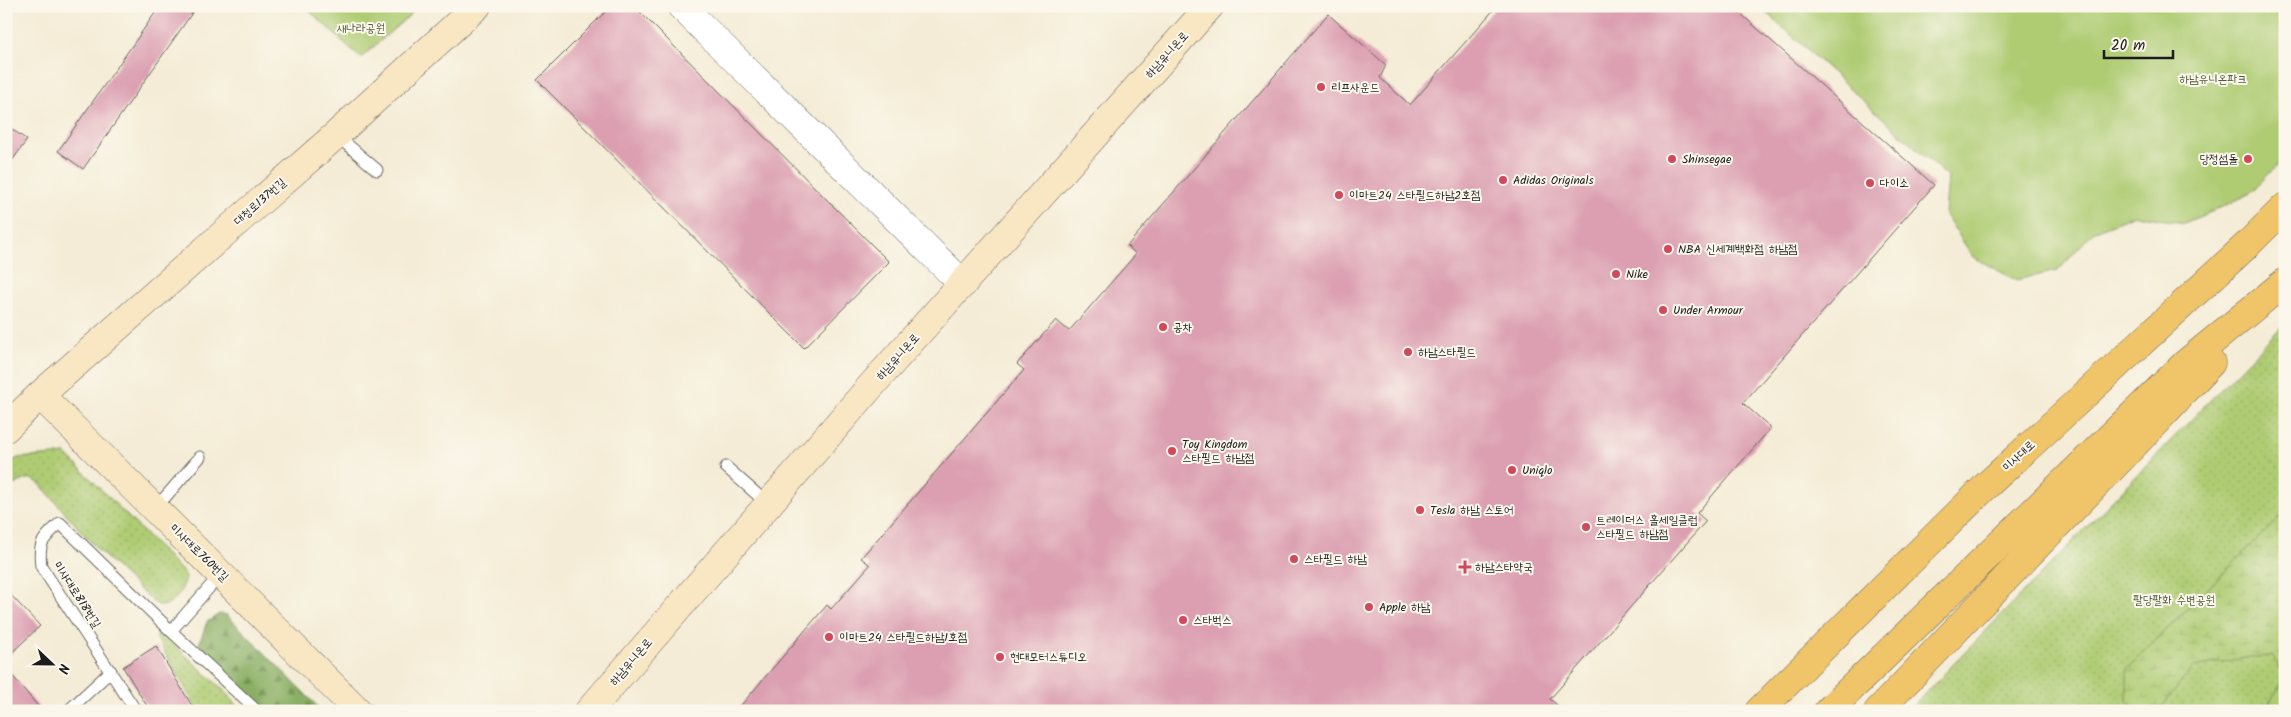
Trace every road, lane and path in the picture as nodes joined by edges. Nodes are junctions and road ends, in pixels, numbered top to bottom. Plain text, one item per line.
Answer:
1 (477, 6) edge
2 (681, 6) edge
3 (1210, 6) edge
4 (336, 135) junction
5 (377, 170) dead end
6 (2285, 207) edge
7 (2285, 283) edge
8 (963, 284) junction
9 (40, 395) junction
10 (6, 403) edge
11 (6, 428) edge
12 (200, 457) dead end
13 (726, 467) dead end
14 (768, 504) junction
15 (154, 510) junction
16 (221, 574) junction
17 (171, 631) junction
18 (111, 671) junction
19 (68, 711) edge
20 (136, 711) edge
21 (257, 711) edge
22 (358, 711) edge
23 (589, 711) edge
24 (1759, 711) edge
25 (1828, 711) edge
26 (1878, 711) edge

1 - 4 main road, 대청로137번길
2 - 8 street
3 - 8 main road, 하남유니온로
4 - 5 lane
4 - 9 main road, 대청로137번길
6 - 24 main road, 미사대로
7 - 25 main road
7 - 26 main road
8 - 14 main road, 하남유니온로
9 - 10 main road, 대청로137번길
9 - 11 main road, 대청로137번길
9 - 15 main road, 미사대로760번길
12 - 15 lane
13 - 14 lane
14 - 23 main road, 하남유니온로
15 - 16 main road, 미사대로760번길
16 - 17 lane
16 - 22 main road, 미사대로760번길
17 - 18 lane, 미사대로818번길
17 - 21 lane, 미사대로818번길
18 - 19 lane
18 - 20 lane, 미사대로818번길

